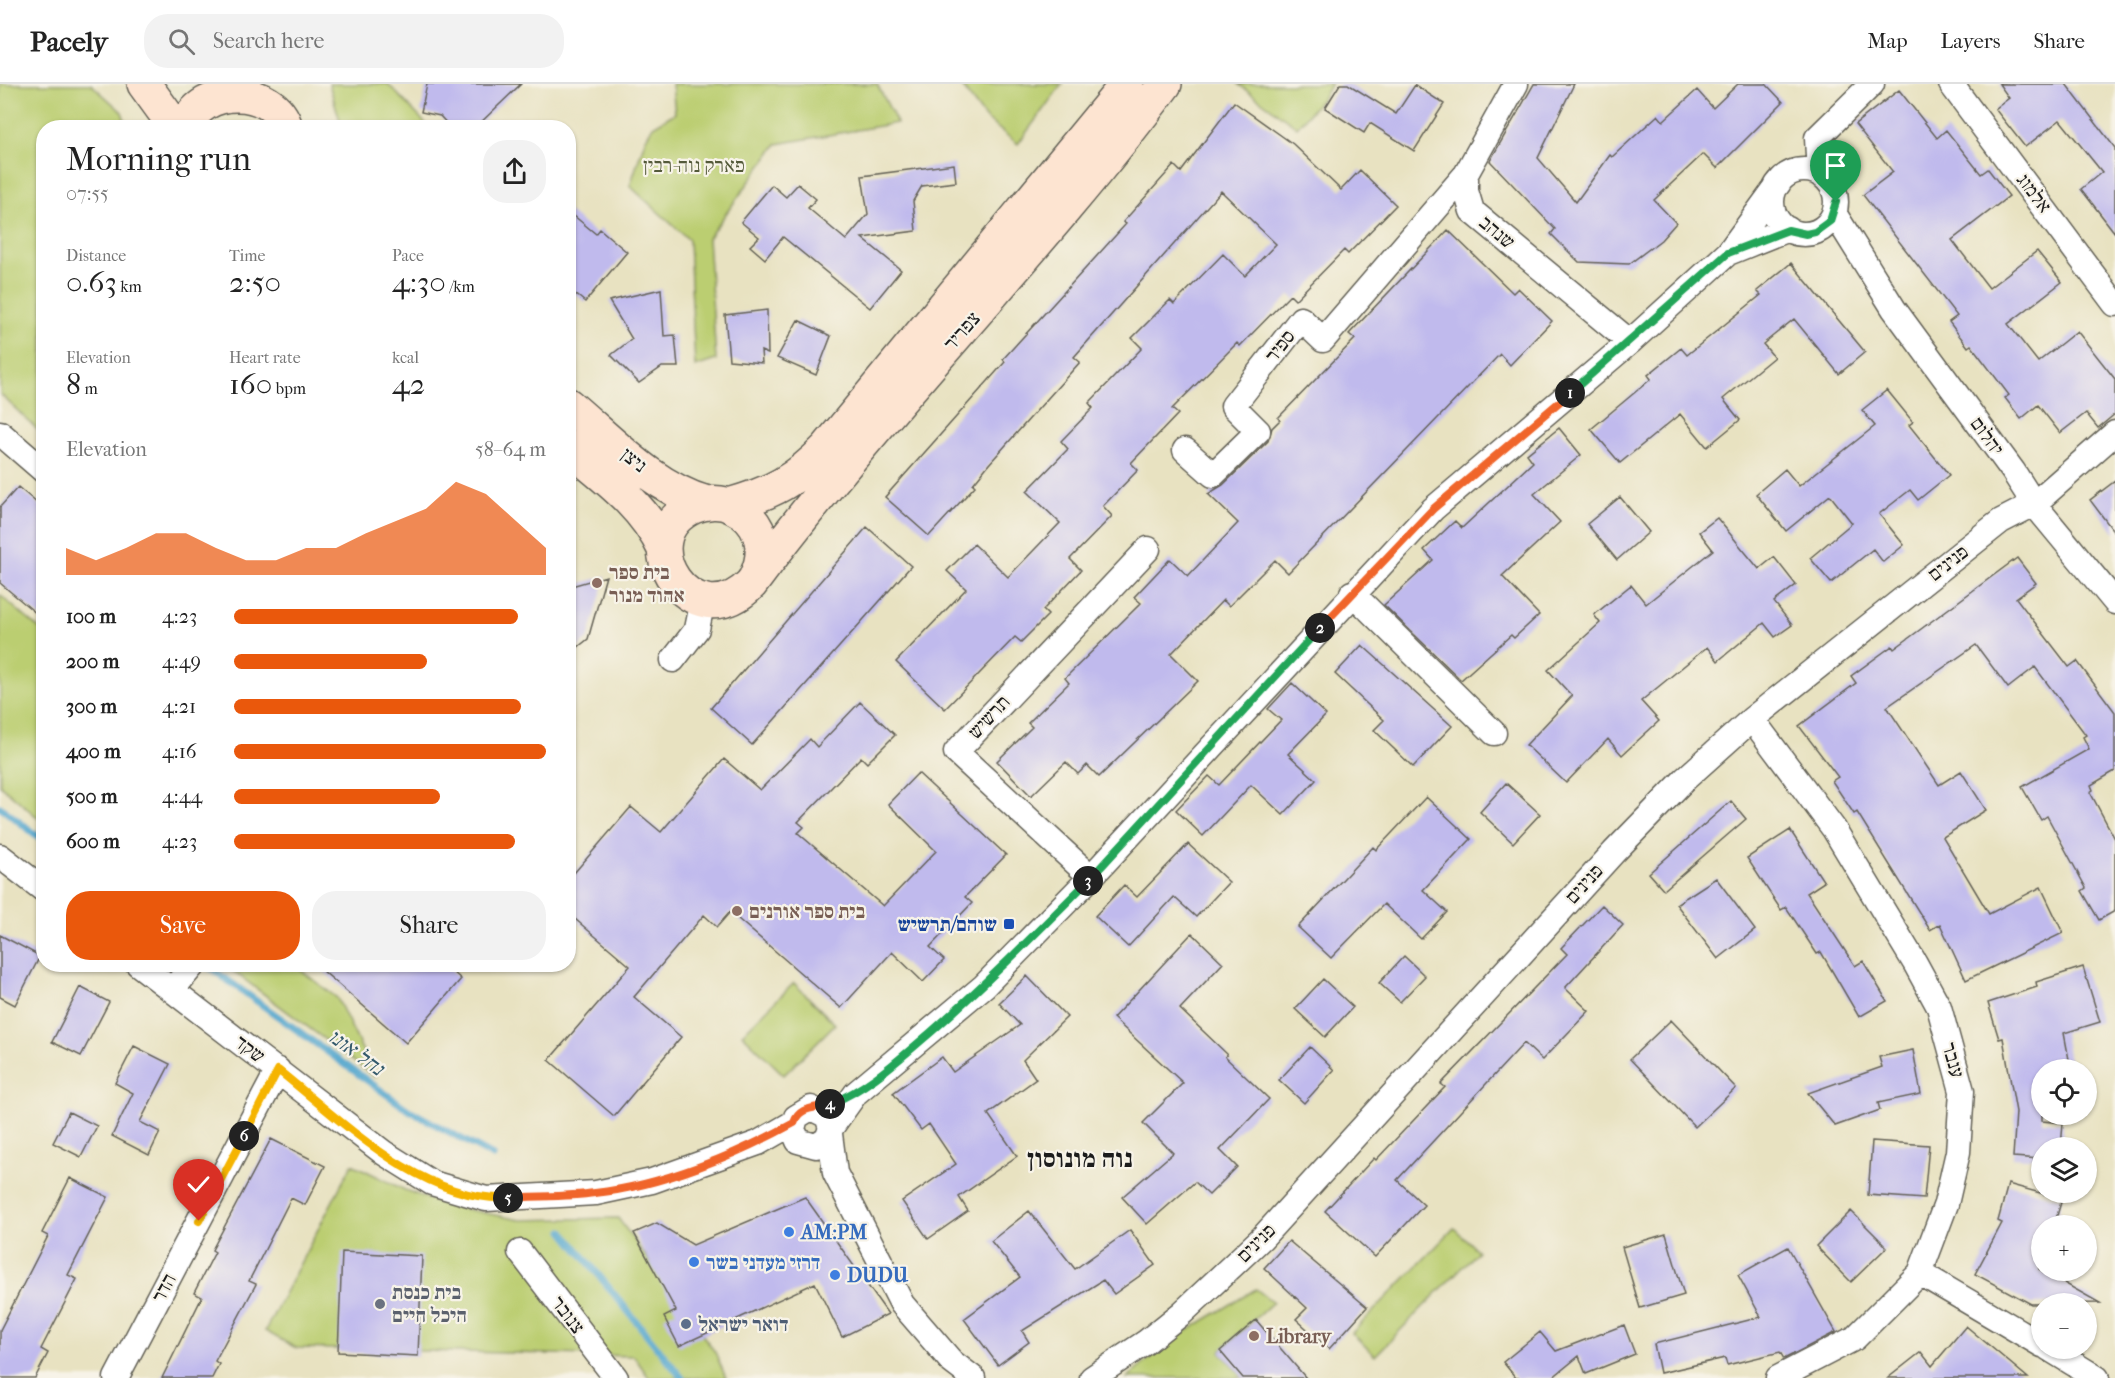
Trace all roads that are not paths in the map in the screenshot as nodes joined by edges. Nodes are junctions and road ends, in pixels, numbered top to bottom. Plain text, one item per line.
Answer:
1 (144, 84) edge
2 (1127, 84) edge
3 (1165, 84) edge
4 (1516, 84) edge
5 (1872, 84) edge
6 (1951, 84) edge
7 (229, 86) edge
8 (170, 120) edge
9 (189, 120) edge
10 (283, 120) edge
11 (1466, 174) junction
12 (1819, 174) junction
13 (1779, 183) junction
14 (1834, 213) junction
15 (1788, 230) junction
16 (1815, 232) junction
17 (1728, 253) junction
18 (1865, 265) junction
19 (2115, 304) edge
20 (1630, 342) junction
21 (576, 412) edge
22 (2115, 432) edge
23 (0, 433) edge
24 (1185, 450) dead end
25 (576, 454) edge
26 (36, 464) edge
27 (718, 504) junction
28 (2034, 504) junction
29 (664, 549) junction
30 (1148, 549) dead end
31 (756, 576) junction
32 (1352, 593) junction
33 (703, 600) junction
34 (2115, 602) edge
35 (673, 660) dead end
36 (1752, 719) junction
37 (1494, 733) dead end
38 (0, 856) edge
39 (1091, 877) junction
40 (36, 884) edge
41 (148, 972) edge
42 (188, 972) edge
43 (172, 990) junction
44 (278, 1070) junction
45 (814, 1131) junction
46 (520, 1252) dead end
47 (1920, 1272) junction
48 (2031, 1338) edge
49 (2066, 1359) edge
50 (116, 1378) edge
51 (616, 1378) edge
52 (973, 1378) edge
53 (1092, 1378) edge
54 (1778, 1378) edge
55 (2097, 1378) edge

1 - 8 street
2 - 27 street, צפריר
3 - 31 street, צפריר
4 - 11 street
5 - 12 street
6 - 19 street, אלמוג
7 - 9 street
7 - 10 street
11 - 20 street, שנהב
11 - 24 street, ספיר
12 - 13 street
12 - 14 street
13 - 15 street
13 - 17 street
14 - 16 street
14 - 18 street, יהלום
15 - 16 street
15 - 17 street
16 - 18 street, יהלום
17 - 20 street, שקד
18 - 28 street, יהלום
20 - 32 street, שקד
21 - 27 street, ניצן
22 - 28 street, פנינים
23 - 26 street
25 - 29 street, ניצן
27 - 29 street
27 - 31 street
28 - 34 street, יהלום
28 - 36 street, פנינים
29 - 33 street
30 - 39 street, תרשיש
31 - 33 street
32 - 37 street
32 - 39 street, שקד
33 - 35 street
36 - 47 street, ענבר
36 - 53 street, פנינים
38 - 40 street
39 - 45 street, שקד
41 - 43 street, שקד
42 - 43 street
43 - 44 street, שקד
44 - 45 street, שקד
44 - 50 street, הדר
45 - 52 street
46 - 51 street, צנובר
47 - 48 street
47 - 54 street, ענבר
49 - 55 street

